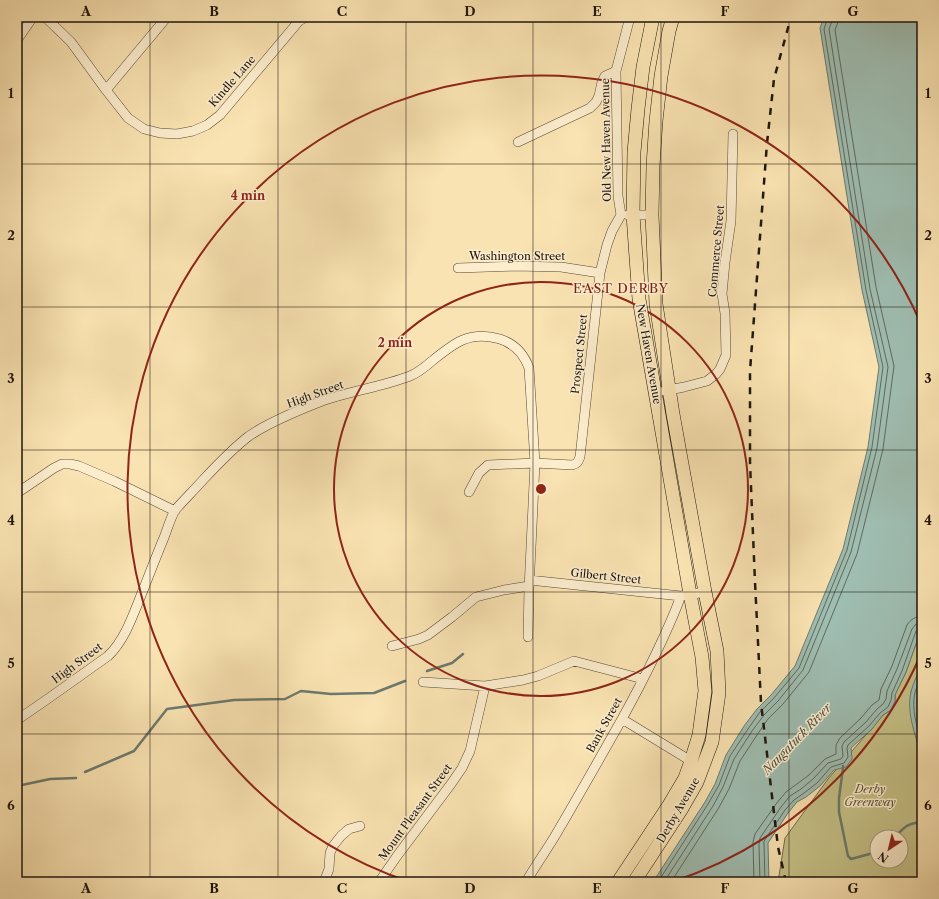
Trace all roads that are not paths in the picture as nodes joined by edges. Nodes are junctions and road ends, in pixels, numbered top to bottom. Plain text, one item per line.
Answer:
1 (33, 17) edge
2 (45, 17) edge
3 (167, 17) edge
4 (306, 17) edge
5 (630, 17) edge
6 (653, 17) edge
7 (673, 17) edge
8 (17, 40) edge
9 (616, 71) junction
10 (106, 90) junction
11 (733, 134) dead end
12 (518, 142) dead end
13 (627, 215) junction
14 (652, 215) junction
15 (458, 268) dead end
16 (600, 273) junction
17 (669, 390) junction
18 (656, 392) junction
19 (535, 463) junction
20 (469, 492) dead end
21 (17, 493) edge
22 (175, 511) junction
23 (529, 583) junction
24 (705, 592) junction
25 (686, 595) junction
26 (528, 637) dead end
27 (392, 646) dead end
28 (643, 679) junction
29 (423, 682) dead end
30 (485, 686) junction
31 (622, 719) junction
32 (17, 720) edge
33 (691, 761) junction
34 (665, 823) junction
35 (360, 826) dead end
36 (324, 882) edge
37 (379, 882) edge
38 (526, 882) edge
39 (618, 882) edge
40 (634, 882) edge

1 - 8 street
2 - 10 street, Kindle Lane
3 - 10 street
4 - 10 street, Kindle Lane
5 - 9 street, Old New Haven Avenue
6 - 13 highway, New Haven Avenue
7 - 14 highway, New Haven Avenue
9 - 12 street
9 - 13 street, Old New Haven Avenue
11 - 17 street, Commerce Street
13 - 14 street
13 - 16 street, Prospect Street
13 - 18 highway, New Haven Avenue
14 - 17 highway, New Haven Avenue
15 - 16 street, Washington Street
16 - 19 street, Prospect Street
17 - 18 street, Commerce Street
17 - 24 highway, New Haven Avenue
18 - 25 highway, New Haven Avenue
19 - 20 street, Prospect Street
19 - 22 street, High Street
19 - 23 street, High Street
21 - 22 street
22 - 32 street, High Street
23 - 25 street, Gilbert Street
23 - 26 street, High Street
23 - 27 street, Gilbert Street
24 - 25 street
24 - 34 highway, Derby Avenue
25 - 28 street, Bank Street
25 - 33 highway, Derby Avenue
28 - 30 street
28 - 31 street, Bank Street
29 - 30 street
30 - 37 street, Mount Pleasant Street
31 - 33 street
31 - 38 street, Bank Street
33 - 34 highway, Derby Avenue
34 - 39 highway, Derby Avenue
34 - 40 highway, Derby Avenue
35 - 36 street

